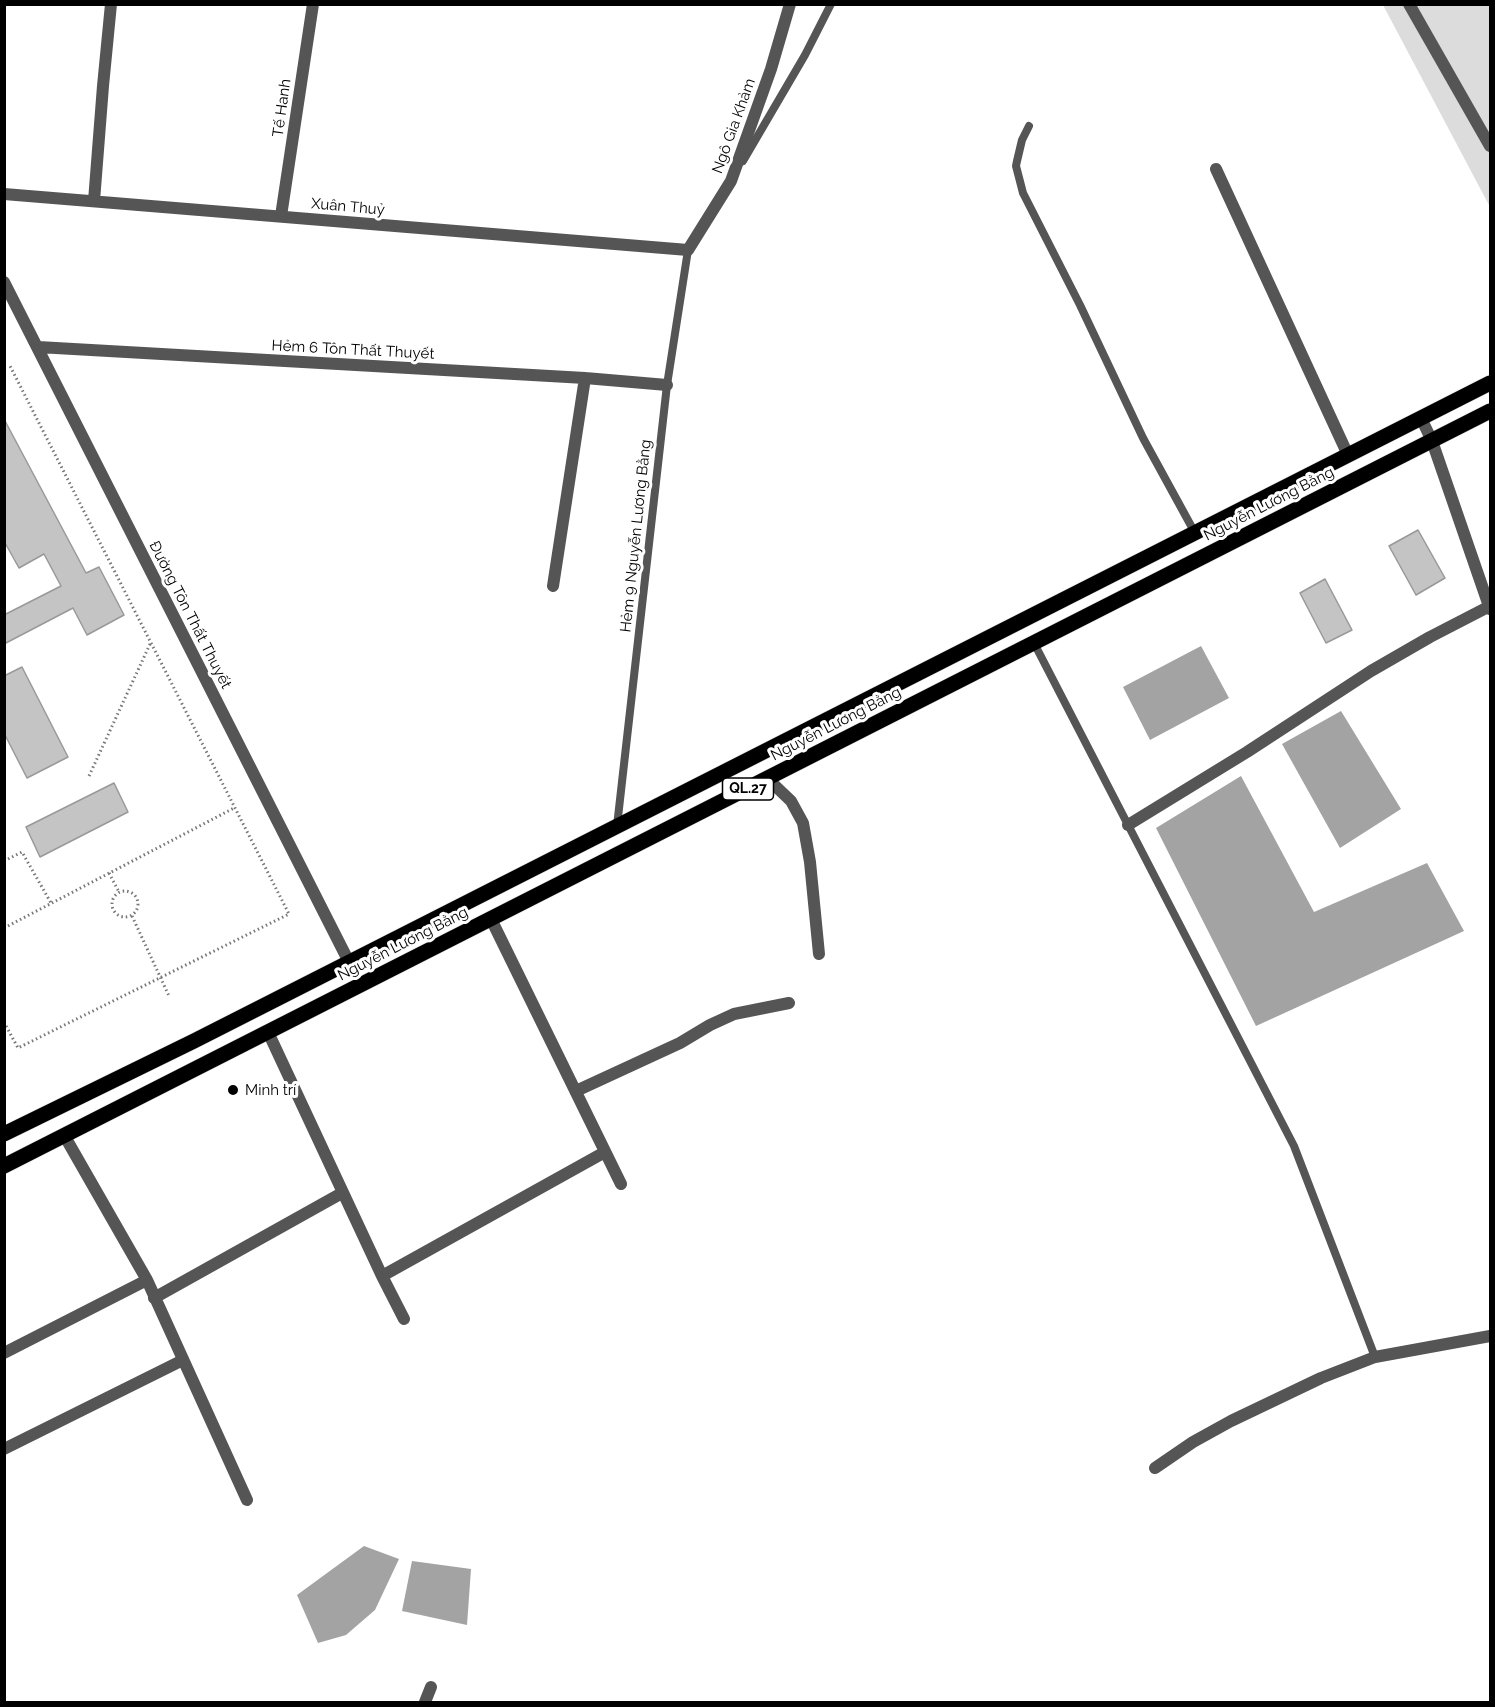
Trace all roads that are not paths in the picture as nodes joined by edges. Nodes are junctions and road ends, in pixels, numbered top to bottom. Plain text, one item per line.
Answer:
1 (111, 4) edge
2 (313, 4) edge
3 (790, 4) edge
4 (831, 4) edge
5 (1409, 4) edge
6 (1029, 126) dead end
7 (1491, 146) edge
8 (1216, 169) dead end
9 (731, 181) junction
10 (4, 194) edge
11 (94, 201) junction
12 (281, 216) junction
13 (688, 250) junction
14 (4, 282) edge
15 (38, 347) junction
16 (585, 378) junction
17 (1491, 383) edge
18 (667, 385) junction
19 (1491, 411) edge
20 (1421, 418) junction
21 (1432, 441) junction
22 (1348, 455) junction
23 (1195, 533) junction
24 (554, 586) dead end
25 (1490, 607) edge
26 (1034, 644) junction
27 (768, 778) junction
28 (1128, 825) junction
29 (617, 826) junction
30 (491, 919) junction
31 (819, 954) dead end
32 (349, 962) junction
33 (789, 1003) dead end
34 (268, 1032) junction
35 (194, 1041) junction
36 (205, 1064) junction
37 (576, 1091) junction
38 (4, 1134) edge
39 (64, 1136) junction
40 (605, 1152) junction
41 (4, 1166) edge
42 (621, 1184) dead end
43 (342, 1193) junction
44 (382, 1276) junction
45 (147, 1280) junction
46 (154, 1298) junction
47 (404, 1319) dead end
48 (1491, 1336) edge
49 (4, 1353) edge
50 (1375, 1357) junction
51 (183, 1360) junction
52 (4, 1449) edge
53 (1155, 1468) dead end
54 (247, 1500) dead end
55 (431, 1687) dead end
56 (425, 1702) edge

1 - 11 street
2 - 12 street, Tế Hanh
3 - 9 street, Ngô Gia Khảm
4 - 9 lane
5 - 7 street
6 - 23 lane
8 - 22 street
9 - 13 street, Ngô Gia Khảm
10 - 11 street, Xuân Thuỷ
11 - 12 street, Xuân Thuỷ
12 - 13 street, Xuân Thuỷ
13 - 18 lane, Hẻm 9 Nguyễn Lương Bằng
14 - 15 street, Đường Tôn Thất Thuyết
15 - 16 street, Hẻm 6 Tôn Thất Thuyết
15 - 32 street, Đường Tôn Thất Thuyết
16 - 18 street, Hẻm 6 Tôn Thất Thuyết
16 - 24 street
17 - 20 main road, Nguyễn Lương Bằng / QL.27
18 - 29 lane, Hẻm 9 Nguyễn Lương Bằng
19 - 21 main road, Nguyễn Lương Bằng / QL.27
20 - 21 street
20 - 22 main road, Nguyễn Lương Bằng / QL.27
21 - 25 street
21 - 26 main road, Nguyễn Lương Bằng / QL.27
22 - 23 main road, Nguyễn Lương Bằng / QL.27
23 - 29 main road, Nguyễn Lương Bằng / QL.27
25 - 28 street
26 - 27 main road, Nguyễn Lương Bằng / QL.27
26 - 28 lane
27 - 30 main road, Nguyễn Lương Bằng / QL.27
27 - 31 street
28 - 50 lane
29 - 32 main road, Nguyễn Lương Bằng / QL.27
30 - 34 main road, Nguyễn Lương Bằng / QL.27
30 - 37 street
32 - 35 main road, Nguyễn Lương Bằng / QL.27
33 - 37 street
34 - 36 main road, Nguyễn Lương Bằng / QL.27
34 - 43 street
35 - 36 main road
35 - 38 main road, Nguyễn Lương Bằng / QL.27
36 - 39 main road, Nguyễn Lương Bằng / QL.27
37 - 40 street
39 - 41 main road, Nguyễn Lương Bằng / QL.27
39 - 45 street
40 - 42 street
40 - 44 street
43 - 44 street
43 - 46 street
44 - 47 street
45 - 46 street
45 - 49 street
46 - 51 street
48 - 50 street
50 - 53 street
51 - 52 street
51 - 54 street
55 - 56 street

